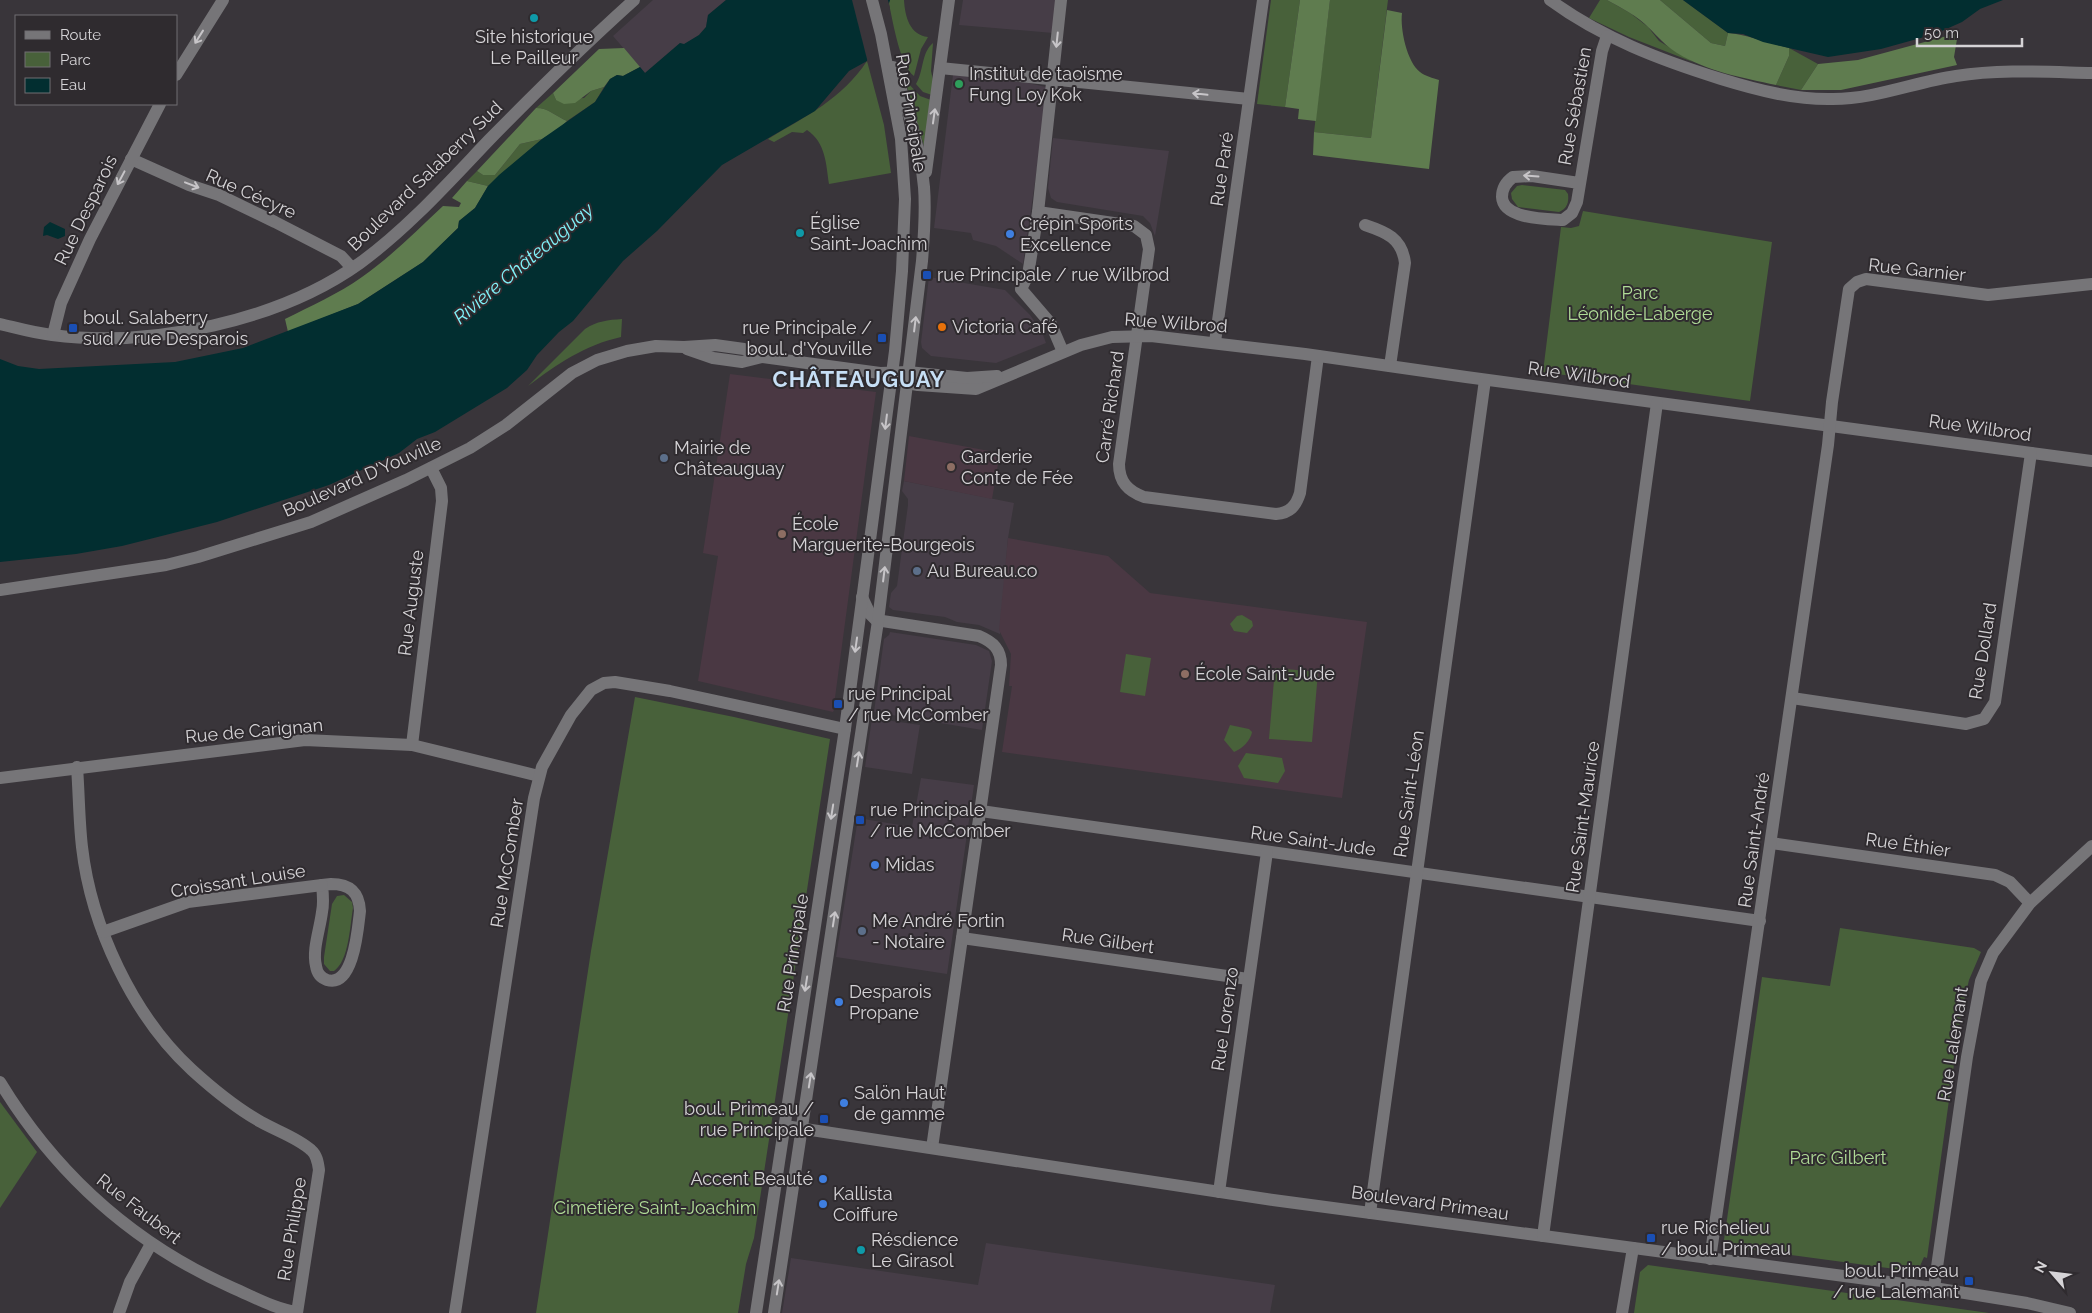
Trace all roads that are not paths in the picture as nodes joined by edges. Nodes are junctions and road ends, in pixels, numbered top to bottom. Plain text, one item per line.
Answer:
1 (223, 0) edge
2 (634, 0) edge
3 (872, 0) edge
4 (949, 0) edge
5 (1061, 0) edge
6 (1263, 0) edge
7 (1550, 0) edge
8 (881, 34) junction
9 (1607, 36) junction
10 (940, 68) junction
11 (178, 71) edge
12 (2092, 73) edge
13 (1053, 80) junction
14 (1249, 99) junction
15 (159, 105) edge
16 (131, 159) junction
17 (1579, 183) junction
18 (924, 190) junction
19 (1038, 212) junction
20 (1365, 226) dead end
21 (352, 268) junction
22 (2092, 284) edge
23 (0, 324) edge
24 (53, 335) junction
25 (1138, 335) junction
26 (1215, 342) junction
27 (1063, 352) junction
28 (1318, 356) junction
29 (1390, 366) junction
30 (892, 374) junction
31 (908, 377) junction
32 (1485, 380) junction
33 (1656, 403) junction
34 (1830, 426) junction
35 (2031, 453) junction
36 (2092, 461) edge
37 (431, 468) junction
38 (0, 590) edge
39 (862, 597) junction
40 (878, 620) junction
41 (1792, 698) junction
42 (845, 729) junction
43 (412, 745) junction
44 (77, 768) junction
45 (539, 776) junction
46 (0, 778) edge
47 (981, 811) junction
48 (1771, 843) junction
49 (2092, 846) edge
50 (1267, 852) junction
51 (1416, 872) junction
52 (322, 885) junction
53 (1590, 896) junction
54 (2030, 903) junction
55 (1760, 921) junction
56 (103, 932) junction
57 (962, 938) junction
58 (1248, 979) junction
59 (0, 1082) edge
60 (785, 1126) junction
61 (803, 1128) junction
62 (932, 1148) junction
63 (1219, 1192) junction
64 (1370, 1213) junction
65 (1543, 1236) junction
66 (151, 1244) junction
67 (1633, 1248) junction
68 (1710, 1259) junction
69 (1934, 1288) junction
70 (297, 1312) edge
71 (119, 1313) edge
72 (455, 1313) edge
73 (756, 1313) edge
74 (774, 1313) edge
75 (1622, 1313) edge
76 (2070, 1313) edge

1 -> 11 street
2 - 21 street, Boulevard Salaberry Sud
3 - 8 street
4 - 10 street, Rue Principale
5 -> 13 street
6 - 14 street, Rue Paré
7 - 9 street
8 - 18 street, Rue Principale
8 - 30 street, Rue Principale
9 - 12 street
9 - 17 street, Rue Sébastien
10 - 13 street
18 -> 10 street, Rue Principale
14 -> 13 street
13 - 19 street
14 - 26 street, Rue Paré
15 - 16 street, Rue Desparois
16 -> 21 street, Rue Cécyre
16 -> 24 street, Rue Desparois
17 -> 17 street, Rue Sébastien
31 -> 18 street, Rue Principale
19 - 25 street, Carré Richard
19 - 27 street
20 - 29 street
21 - 24 street, Boulevard Salaberry Sud
22 - 34 street, Rue Garnier
23 - 24 street, Boulevard Salaberry Sud
25 - 26 street, Rue Wilbrod
25 - 27 street, Rue Wilbrod
25 - 28 street, Carré Richard
26 - 28 street, Rue Wilbrod
27 - 31 street, Rue Wilbrod
28 - 29 street, Rue Wilbrod
29 - 32 street, Rue Wilbrod
30 - 31 street, Rue Wilbrod
30 - 37 street, Boulevard D'Youville
30 -> 39 street, Rue Principale
40 -> 31 street, Rue Principale
32 - 33 street, Rue Wilbrod
32 - 51 street, Rue Saint-Léon
33 - 34 street, Rue Wilbrod
33 - 53 street, Rue Saint-Maurice
34 - 35 street, Rue Wilbrod
34 - 41 street, Rue Saint-André
35 - 36 street, Rue Wilbrod
35 - 41 street, Rue Dollard
37 - 38 street, Boulevard D'Youville
37 - 43 street, Rue Auguste
39 - 40 street
39 -> 42 street, Rue Principale
40 - 47 street
61 -> 40 street, Rue Principale
41 - 48 street, Rue Saint-André
42 - 45 street, Rue McComber
42 -> 60 street, Rue Principale
43 - 44 street, Rue de Carignan
43 - 45 street, Rue de Carignan
44 - 46 street, Rue de Carignan
44 - 56 street, Rue Philippe
45 - 72 street, Rue McComber
47 - 50 street, Rue Saint-Jude
47 - 57 street
48 - 54 street, Rue Éthier
48 - 55 street, Rue Saint-André
49 - 54 street, Rue Lalemant
50 - 51 street, Rue Saint-Jude
50 - 58 street, Rue Lorenzo
51 - 53 street, Rue Saint-Jude
51 - 64 street, Rue Saint-Léon
52 - 52 street, Croissant Louise
52 - 56 street, Croissant Louise
53 - 55 street, Rue Saint-Jude
53 - 65 street, Rue Saint-Maurice
54 - 69 street, Rue Lalemant
55 - 68 street, Rue Saint-André
56 - 70 street, Rue Philippe
57 - 58 street, Rue Gilbert
57 - 62 street
58 - 63 street, Rue Lorenzo
59 - 66 street, Rue Faubert
60 - 61 street, Boulevard Primeau
60 - 73 street, Rue Principale
61 - 62 street, Boulevard Primeau
74 -> 61 street, Rue Principale
62 - 63 street, Boulevard Primeau
63 - 64 street, Boulevard Primeau
64 - 65 street, Boulevard Primeau
65 - 67 street, Boulevard Primeau
66 - 70 street, Rue Faubert
66 - 71 street
67 - 68 street, Boulevard Primeau
67 - 75 street
68 - 69 street, Boulevard Primeau
69 - 76 street, Boulevard Primeau

